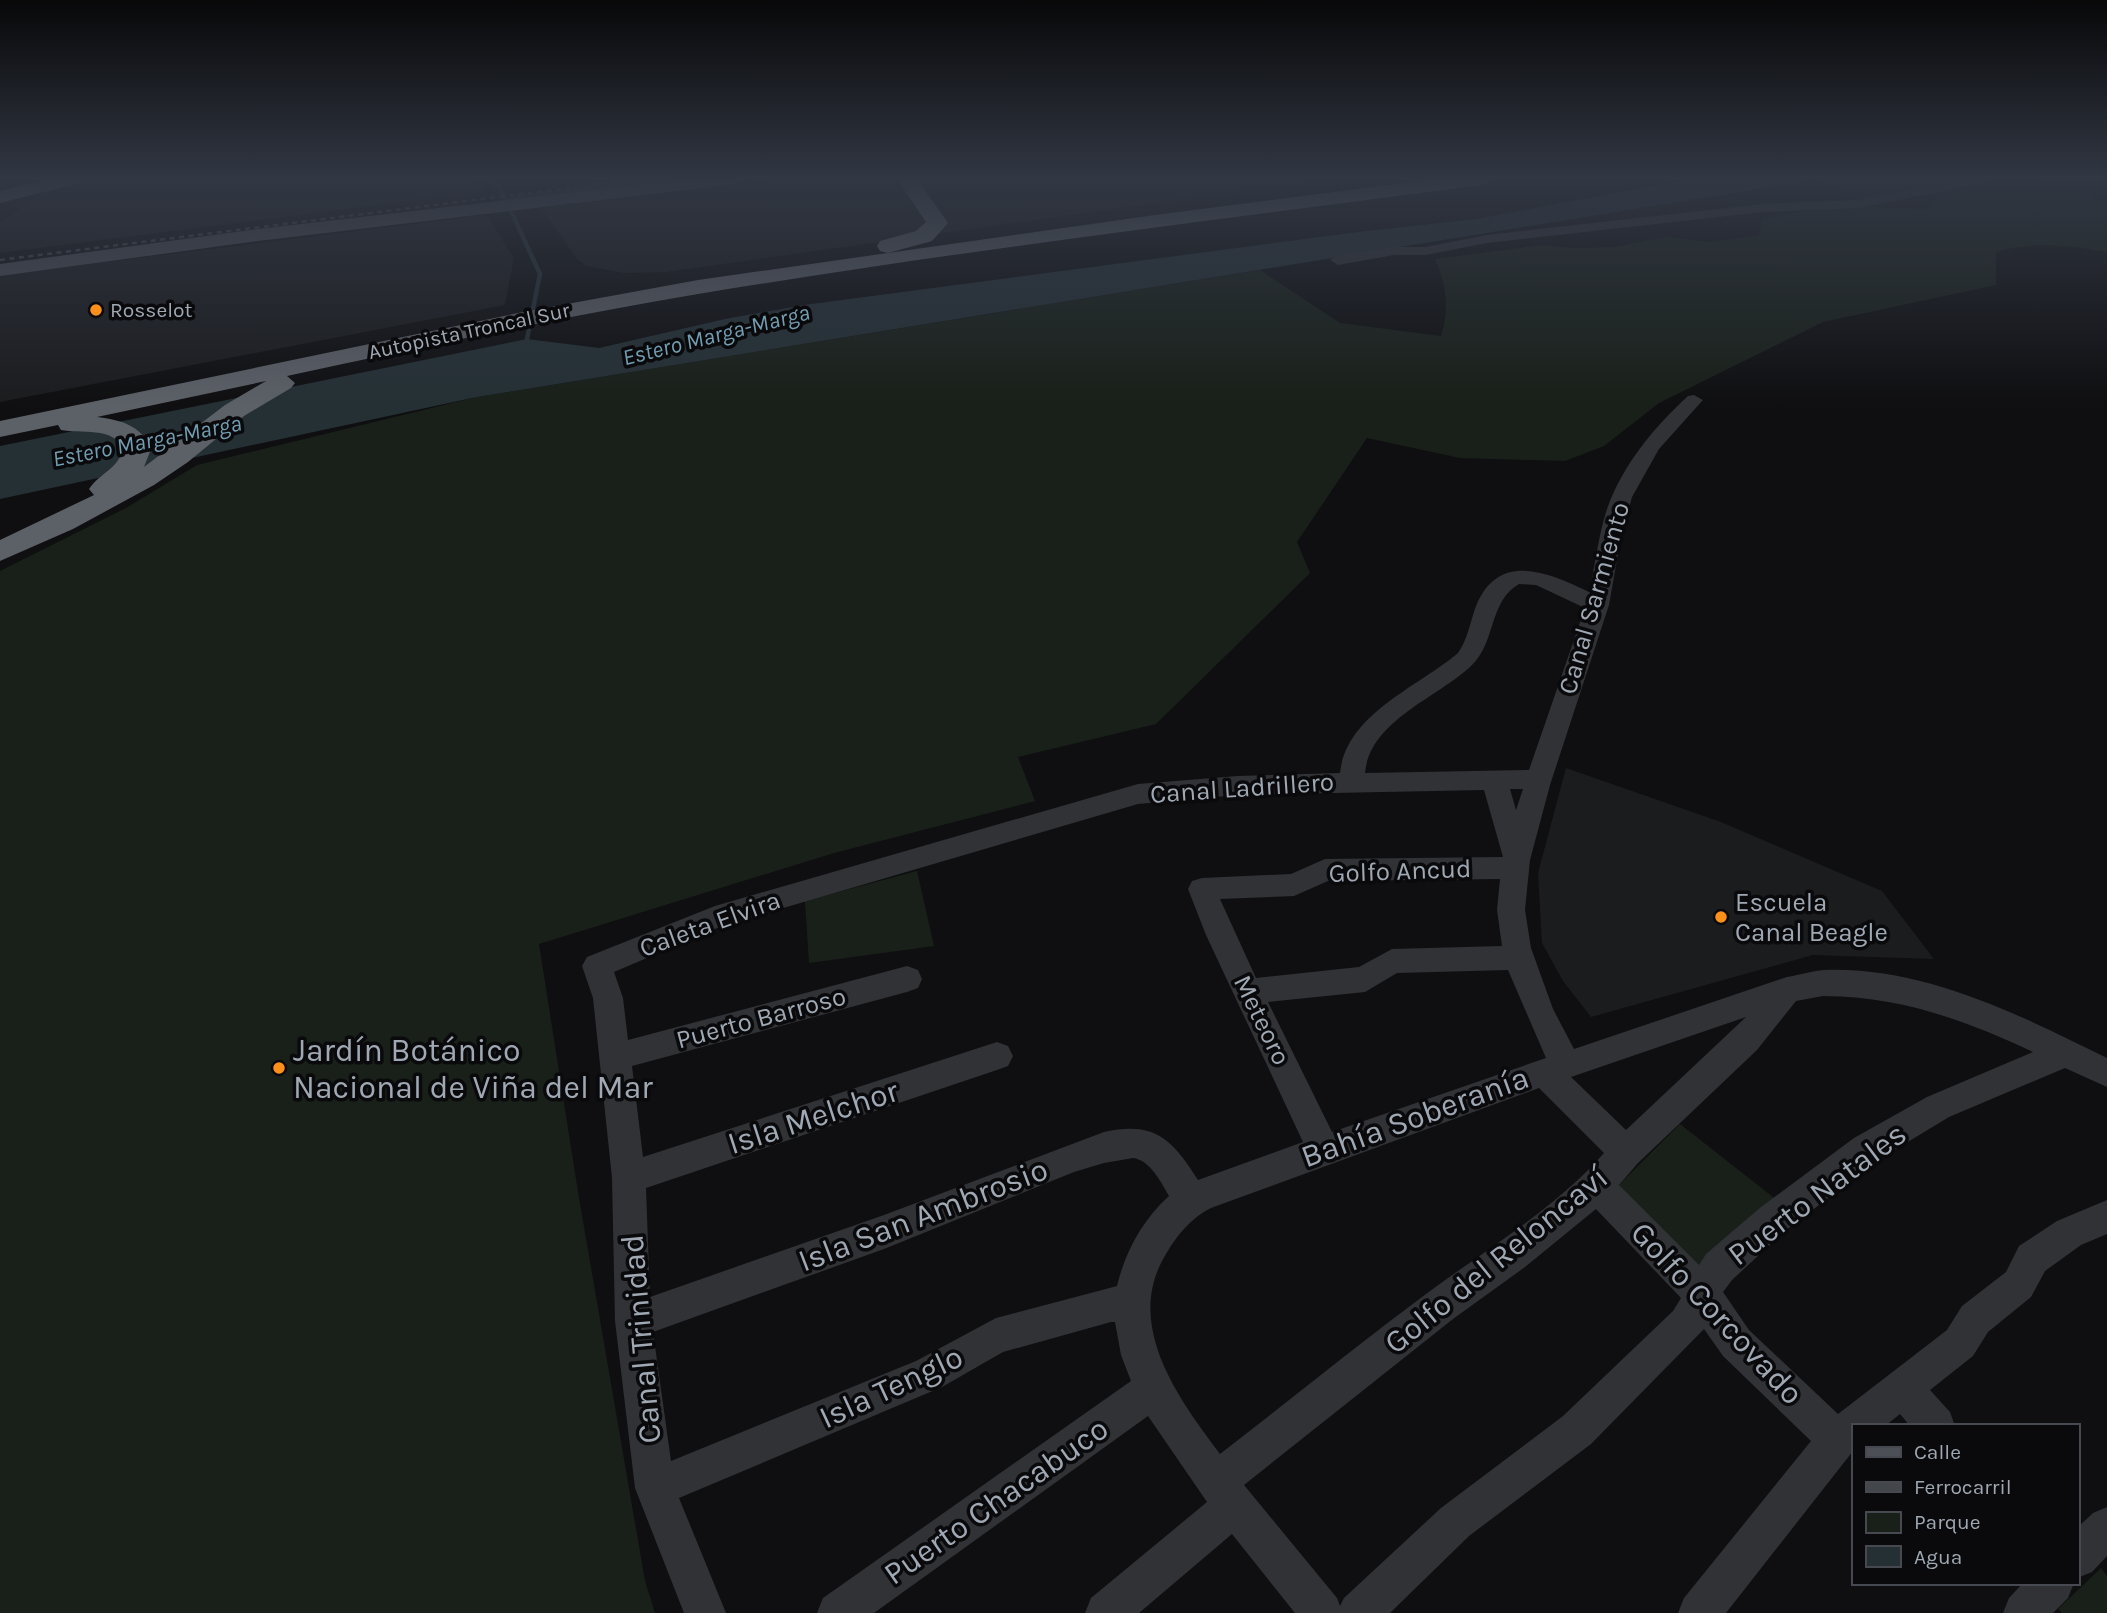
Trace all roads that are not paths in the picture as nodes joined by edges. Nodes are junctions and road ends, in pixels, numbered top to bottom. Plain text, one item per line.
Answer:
1 (117, 254) edge
2 (857, 254) edge
3 (862, 254) edge
4 (921, 254) edge
5 (1374, 254) edge
6 (850, 256) junction
7 (1338, 260) dead end
8 (0, 270) edge
9 (587, 305) junction
10 (520, 319) junction
11 (1694, 400) dead end
12 (0, 408) edge
13 (0, 415) edge
14 (9, 432) edge
15 (0, 539) edge
16 (0, 552) edge
17 (1598, 605) junction
18 (1538, 779) junction
19 (1352, 781) junction
20 (1494, 781) junction
21 (913, 860) joint
22 (1517, 861) junction
23 (1202, 889) joint
24 (1520, 958) junction
25 (907, 979) dead end
26 (1787, 990) junction
27 (1248, 992) junction
28 (2066, 1054) junction
29 (997, 1056) dead end
30 (615, 1057) junction
31 (1554, 1067) junction
32 (2107, 1073) edge
33 (1324, 1150) junction
34 (1626, 1152) junction
35 (629, 1178) junction
36 (1597, 1186) junction
37 (1191, 1200) junction
38 (2107, 1217) edge
39 (1701, 1293) junction
40 (1131, 1304) junction
41 (633, 1321) junction
42 (1901, 1387) junction
43 (1153, 1390) junction
44 (1856, 1424) edge
45 (1934, 1424) edge
46 (1852, 1427) edge
47 (1838, 1439) junction
48 (655, 1488) junction
49 (1225, 1494) junction
50 (2051, 1585) edge
51 (705, 1613) edge
52 (838, 1613) edge
53 (1105, 1613) edge
54 (1322, 1613) edge
55 (1359, 1613) edge
56 (1699, 1613) edge
57 (2024, 1613) edge

1 - 8 main road
2 - 6 highway
3 - 6 highway, Autopista Troncal Sur
4 - 9 highway
5 - 7 street
6 - 9 highway, Autopista Troncal Sur
9 - 10 highway
10 - 12 highway
10 - 13 highway, Autopista Troncal Sur
10 - 14 highway, Autopista Troncal Sur
10 - 16 highway
11 - 17 street, Canal Sarmiento
14 - 15 highway
17 - 18 street, Canal Sarmiento
17 - 19 street
18 - 20 street, Canal Ladrillero
18 - 22 street, Canal Sarmiento
19 - 20 street, Canal Ladrillero
19 - 21 street, Canal Ladrillero
20 - 22 street, Canal Sarmiento
21 - 30 street, Caleta Elvira
22 - 23 street, Golfo Ancud
22 - 24 street, Canal Sarmiento
23 - 27 street, Meteoro
24 - 27 street
24 - 31 street, Canal Sarmiento
25 - 30 street, Puerto Barroso
26 - 28 street, Bahía Soberanía
26 - 31 street, Bahía Soberanía
26 - 34 street, Golfo del Reloncaví
27 - 33 street, Meteoro
28 - 32 street, Bahía Soberanía
28 - 39 street, Puerto Natales
29 - 35 street, Isla Melchor
30 - 35 street, Canal Trinidad
31 - 33 street, Bahía Soberanía
31 - 34 street
33 - 37 street, Bahía Soberanía
34 - 36 street, Golfo del Reloncaví
35 - 41 street, Canal Trinidad
36 - 39 street, Golfo Corcovado
36 - 49 street, Golfo del Reloncaví
37 - 40 street, Bahía Soberanía
37 - 41 street, Isla San Ambrosio
38 - 42 street
39 - 47 street, Golfo Corcovado
39 - 55 street, Puerto Natales
40 - 43 street, Bahía Soberanía
40 - 48 street, Isla Tenglo
41 - 48 street, Canal Trinidad
42 - 44 street
42 - 45 street
43 - 49 street, Bahía Soberanía
43 - 52 street, Puerto Chacabuco
46 - 47 street
47 - 56 street
48 - 51 street, Canal Trinidad
49 - 53 street, Golfo del Reloncaví
49 - 54 street, Bahía Soberanía
50 - 57 street

